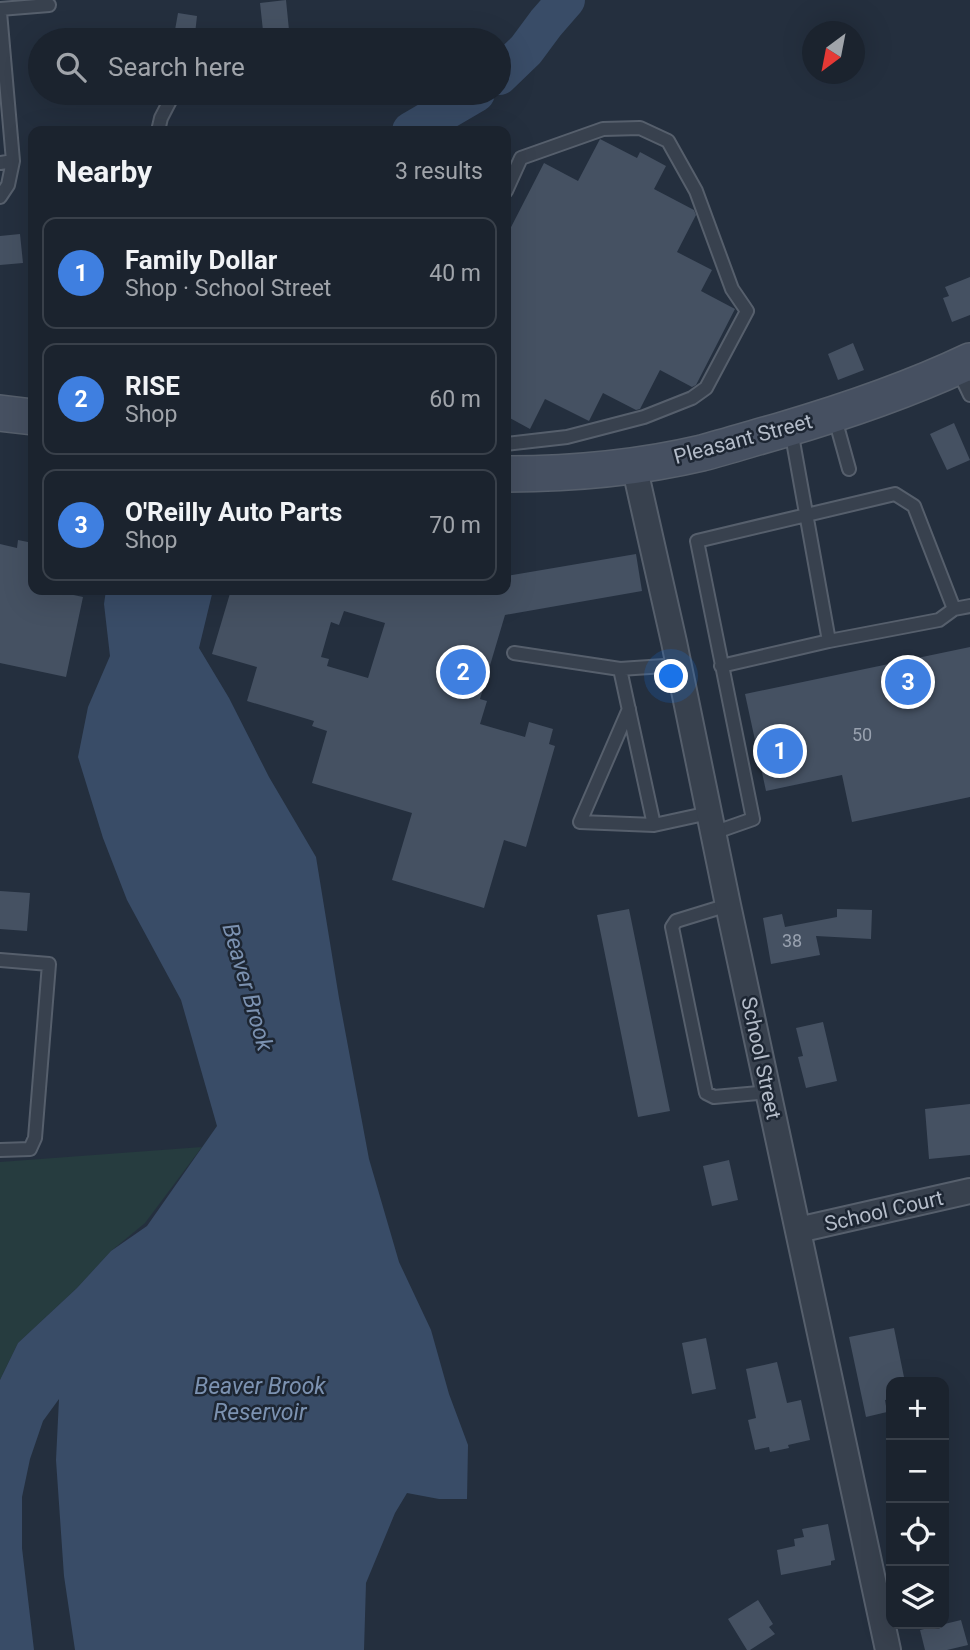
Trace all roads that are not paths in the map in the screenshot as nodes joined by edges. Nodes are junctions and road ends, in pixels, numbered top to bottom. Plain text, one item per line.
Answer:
1 (50, 5) dead end
2 (0, 10) edge
3 (168, 105) edge
4 (159, 126) edge
5 (7, 162) edge
6 (511, 180) edge
7 (0, 197) edge
8 (966, 374) edge
9 (0, 413) edge
10 (834, 414) junction
11 (28, 416) edge
12 (790, 428) junction
13 (511, 443) edge
14 (634, 465) junction
15 (849, 468) dead end
16 (511, 474) edge
17 (806, 514) junction
18 (970, 606) edge
19 (954, 609) junction
20 (829, 640) junction
21 (514, 653) dead end
22 (678, 665) junction
23 (721, 666) junction
24 (620, 669) junction
25 (629, 709) junction
26 (711, 823) junction
27 (654, 825) junction
28 (728, 905) junction
29 (0, 960) edge
30 (769, 1092) junction
31 (0, 1150) edge
32 (970, 1191) edge
33 (798, 1230) junction
34 (888, 1650) edge

1 - 2 lane
2 - 5 lane
3 - 4 lane
5 - 7 lane
6 - 13 lane
8 - 10 main road, Pleasant Street
9 - 11 main road
10 - 12 main road, Pleasant Street
10 - 15 lane
12 - 14 main road, Pleasant Street
12 - 17 lane
14 - 16 main road, Pleasant Street
14 - 22 street, School Street
17 - 19 lane
17 - 20 lane
17 - 23 lane
18 - 19 lane
19 - 20 lane
20 - 23 lane
21 - 24 lane
22 - 24 lane
22 - 26 street, School Street
23 - 26 lane
24 - 25 lane
25 - 27 lane
25 - 27 lane
26 - 27 lane
26 - 28 street, School Street
28 - 30 street, School Street
28 - 30 lane
29 - 31 lane
30 - 33 street, School Street
32 - 33 street, School Court
33 - 34 street, School Street

